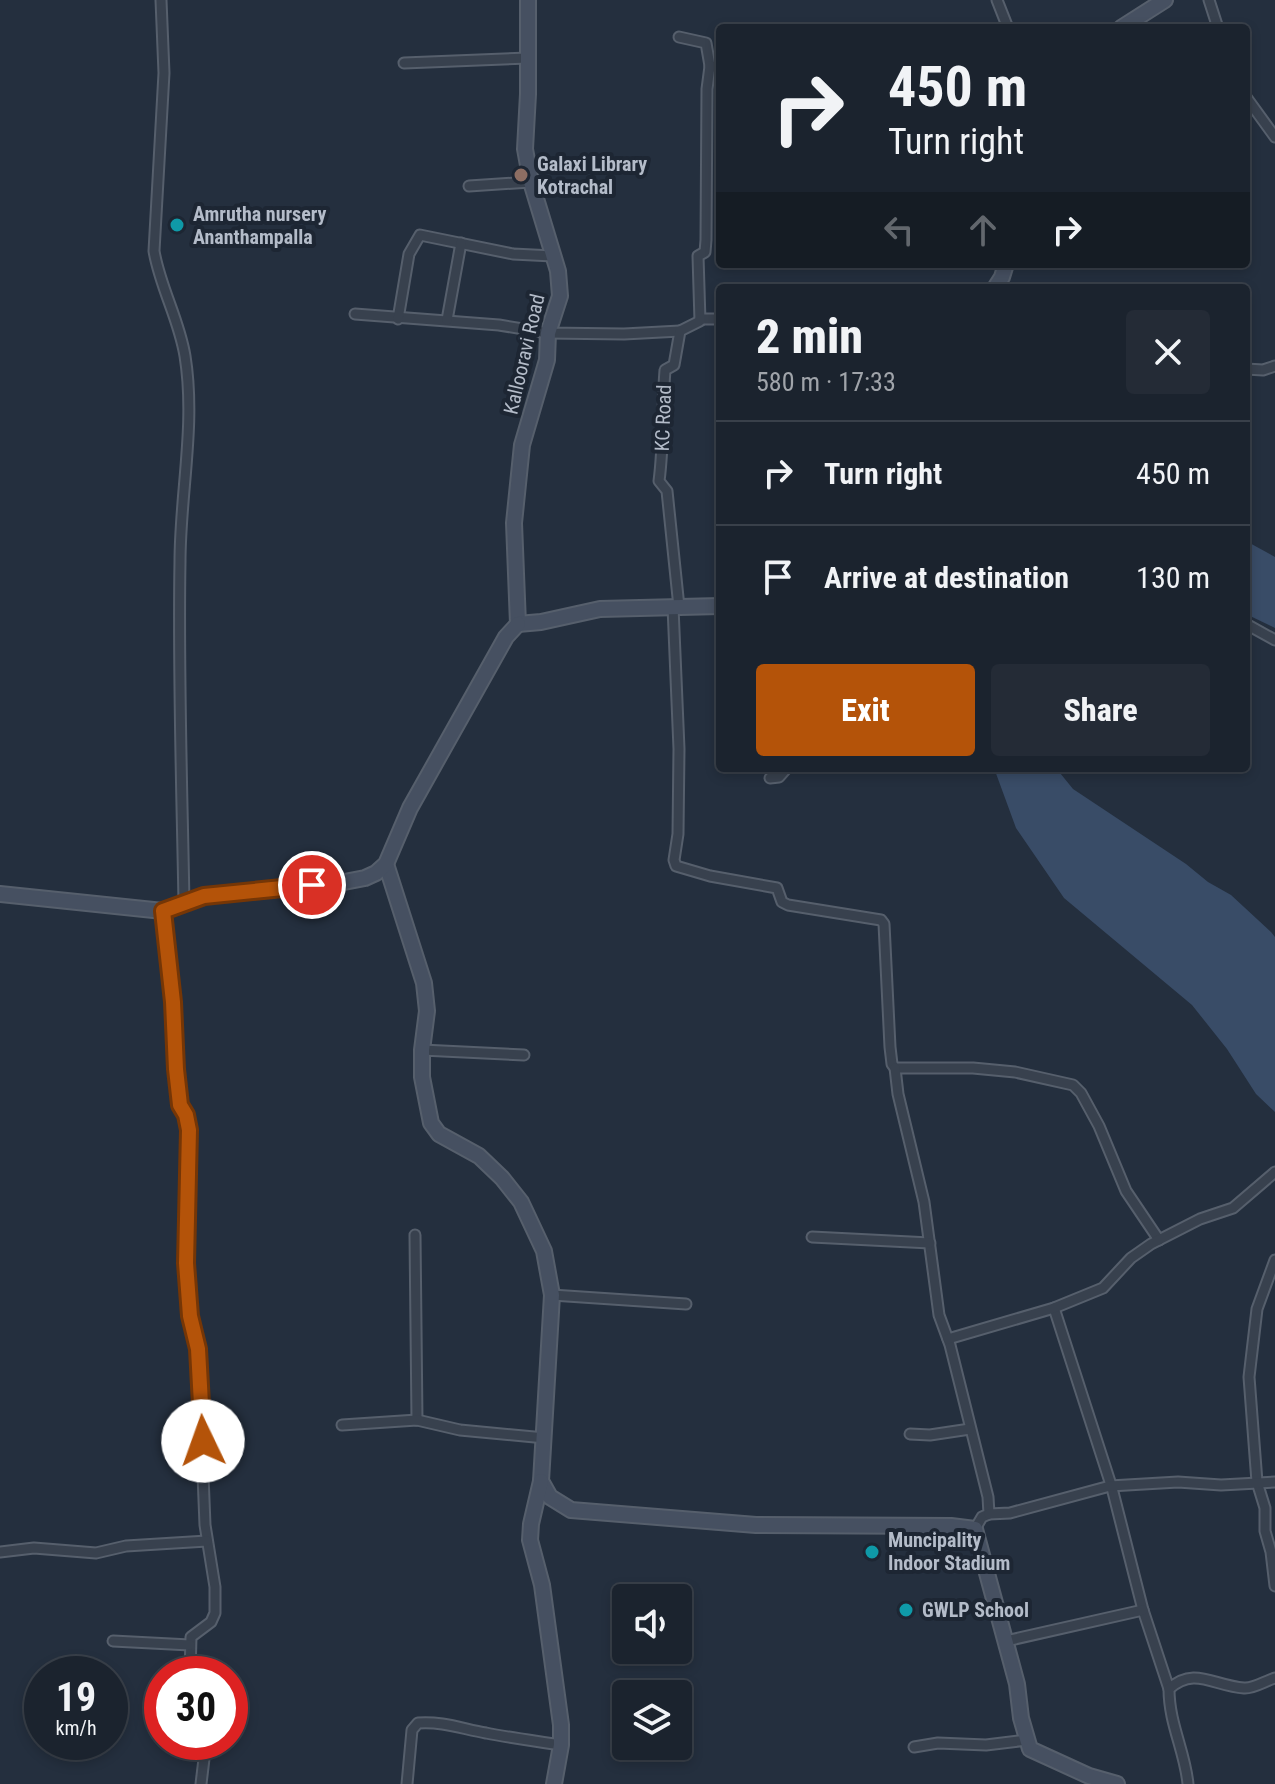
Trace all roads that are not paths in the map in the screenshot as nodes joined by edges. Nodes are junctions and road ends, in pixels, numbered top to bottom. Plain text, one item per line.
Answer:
1 (161, 0) edge
2 (528, 0) edge
3 (997, 0) edge
4 (1165, 0) edge
5 (1209, 0) edge
6 (1006, 24) edge
7 (1127, 24) edge
8 (1217, 24) edge
9 (679, 37) dead end
10 (528, 58) junction
11 (404, 63) dead end
12 (715, 67) edge
13 (1250, 103) edge
14 (1275, 137) edge
15 (531, 182) junction
16 (469, 186) dead end
17 (461, 243) junction
18 (553, 256) junction
19 (355, 314) dead end
20 (398, 319) junction
21 (700, 319) junction
22 (716, 319) edge
23 (447, 320) junction
24 (680, 331) junction
25 (548, 333) junction
26 (1275, 366) edge
27 (1250, 369) edge
28 (716, 606) edge
29 (676, 607) junction
30 (518, 624) junction
31 (1250, 626) edge
32 (1275, 640) edge
33 (783, 772) edge
34 (770, 778) dead end
35 (386, 864) junction
36 (0, 894) edge
37 (184, 903) junction
38 (163, 911) junction
39 (422, 1050) junction
40 (524, 1055) dead end
41 (895, 1068) junction
42 (1275, 1172) edge
43 (415, 1235) dead end
44 (812, 1237) dead end
45 (1159, 1240) junction
46 (930, 1243) junction
47 (1275, 1260) edge
48 (552, 1295) junction
49 (686, 1304) dead end
50 (1054, 1308) junction
51 (948, 1339) junction
52 (417, 1420) junction
53 (342, 1425) dead end
54 (970, 1429) junction
55 (910, 1434) dead end
56 (545, 1438) junction
57 (541, 1481) junction
58 (1257, 1482) junction
59 (1275, 1482) edge
60 (1110, 1486) junction
61 (989, 1514) junction
62 (975, 1529) junction
63 (207, 1541) junction
64 (0, 1552) edge
65 (1275, 1586) edge
66 (1143, 1610) junction
67 (113, 1641) dead end
68 (1006, 1641) junction
69 (190, 1645) junction
70 (190, 1656) edge
71 (1275, 1678) edge
72 (1169, 1689) junction
73 (1027, 1740) junction
74 (561, 1745) junction
75 (914, 1747) dead end
76 (204, 1760) edge
77 (201, 1784) edge
78 (407, 1784) edge
79 (554, 1784) edge
80 (1117, 1784) edge
81 (1188, 1784) edge

1 - 37 street
2 - 10 main road, Kallooravi Road
3 - 6 street
4 - 7 main road
5 - 8 street
9 - 12 street
10 - 11 street
10 - 15 main road, Kallooravi Road
12 - 21 street
13 - 14 street
15 - 16 street
15 - 18 main road, Kallooravi Road
17 - 18 street
17 - 20 street
17 - 23 street
18 - 25 main road, Kallooravi Road
19 - 20 street
20 - 23 street
21 - 22 street
21 - 24 street
23 - 25 street
24 - 25 street
24 - 29 street, KC Road
25 - 30 main road, Kallooravi Road
26 - 27 street
28 - 29 main road
29 - 30 main road
29 - 41 street
30 - 35 main road
31 - 32 street
33 - 34 street
35 - 37 main road
35 - 39 main road
36 - 38 main road
37 - 38 main road
38 - 63 street
39 - 40 street
39 - 48 main road
41 - 45 street
41 - 46 street
42 - 45 street
43 - 52 street
44 - 46 street
45 - 50 street
46 - 51 street
47 - 58 street
48 - 49 street
48 - 56 main road
50 - 51 street
50 - 60 street
51 - 54 street
52 - 53 street
52 - 56 street
54 - 55 street
54 - 61 street
56 - 57 main road
57 - 62 main road
57 - 74 main road
58 - 59 street
58 - 60 street
58 - 65 street
60 - 61 street
60 - 66 street
61 - 62 street
62 - 68 main road
63 - 64 street
63 - 69 street
66 - 68 street
66 - 72 street
67 - 69 street
68 - 73 main road
69 - 70 street
71 - 72 street
72 - 81 street
73 - 75 street
73 - 80 main road
74 - 78 street
74 - 79 main road
76 - 77 street

